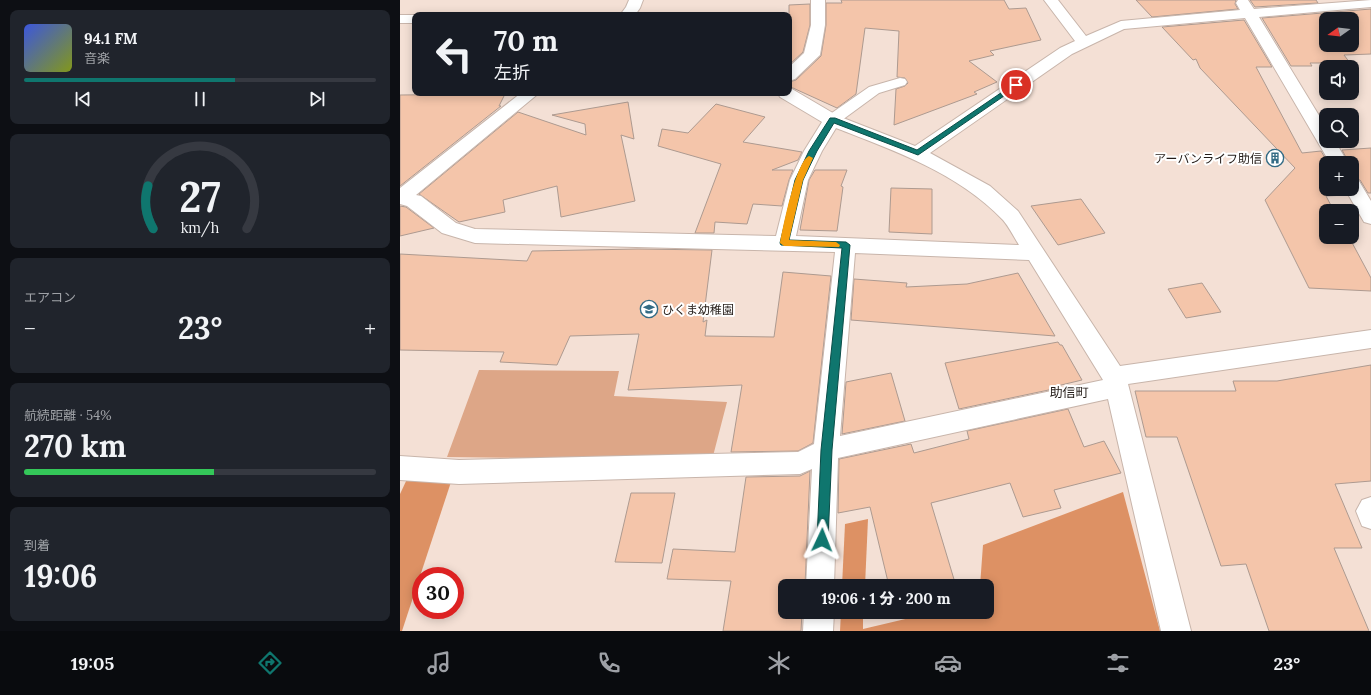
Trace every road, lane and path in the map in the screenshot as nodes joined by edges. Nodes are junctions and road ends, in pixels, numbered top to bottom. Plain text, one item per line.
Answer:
1 (636, 0) edge
2 (818, 0) edge
3 (1051, 0) edge
4 (1371, 4) edge
5 (1245, 7) edge
6 (630, 12) edge
7 (400, 19) edge
8 (412, 19) edge
9 (1084, 43) junction
10 (792, 73) edge
11 (900, 82) dead end
12 (527, 96) edge
13 (791, 96) edge
14 (832, 120) junction
15 (918, 153) junction
16 (1335, 156) edge
17 (1359, 196) edge
18 (400, 198) edge
19 (1371, 216) edge
20 (784, 243) junction
21 (846, 245) junction
22 (1035, 253) junction
23 (1371, 338) edge
24 (1115, 382) junction
25 (826, 450) junction
26 (400, 468) edge
27 (1371, 508) edge
28 (1371, 518) edge
29 (820, 579) edge
30 (819, 619) edge
31 (818, 631) edge
32 (1176, 631) edge

1 - 6 street
2 - 10 street
3 - 9 street
4 - 5 street
5 - 9 street
5 - 16 street
7 - 8 street
9 - 15 street
11 - 14 lane
12 - 18 street
13 - 14 street
14 - 15 street
14 - 20 street
15 - 22 street
17 - 19 street
18 - 20 street
20 - 21 street
21 - 22 street
21 - 25 street
22 - 24 street
23 - 24 street
24 - 25 street
24 - 32 street
25 - 26 street
25 - 29 street
27 - 28 lane
30 - 31 street

